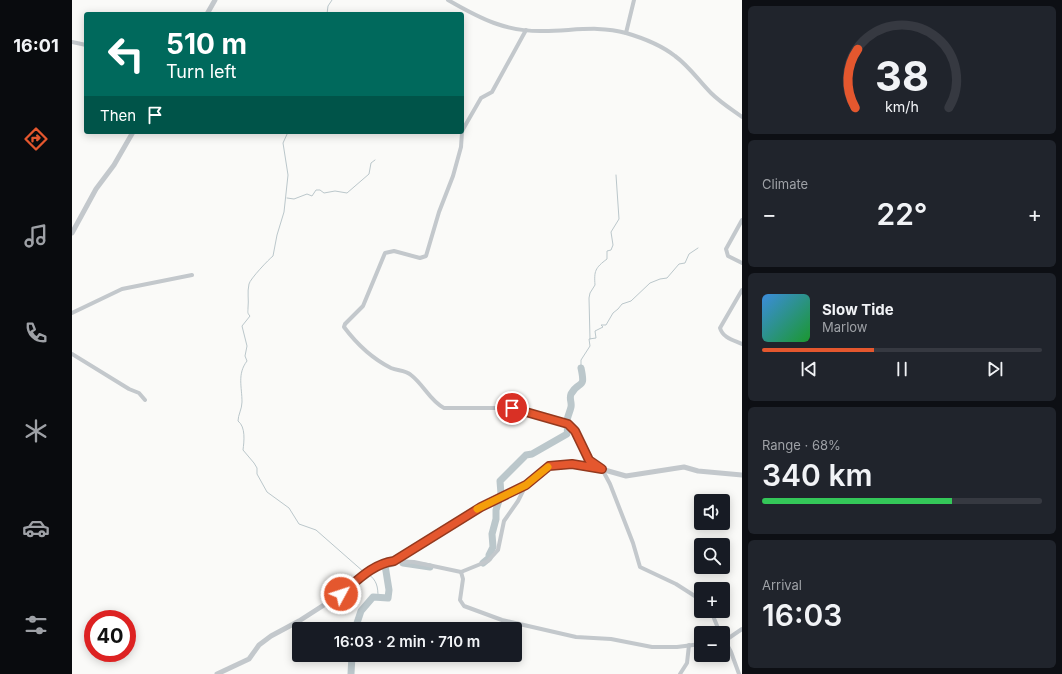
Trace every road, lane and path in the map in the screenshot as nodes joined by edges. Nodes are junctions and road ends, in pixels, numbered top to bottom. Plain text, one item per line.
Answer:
1 (215, 0) edge
2 (448, 0) edge
3 (634, 0) edge
4 (208, 12) edge
5 (526, 30) junction
6 (626, 33) junction
7 (72, 42) edge
8 (84, 45) edge
9 (742, 117) edge
10 (464, 128) edge
11 (132, 134) edge
12 (462, 134) edge
13 (742, 220) edge
14 (72, 233) edge
15 (742, 263) edge
16 (192, 275) dead end
17 (742, 290) edge
18 (72, 313) edge
19 (742, 344) edge
20 (72, 354) edge
21 (145, 400) dead end
22 (602, 469) junction
23 (742, 475) edge
24 (526, 485) junction
25 (394, 561) junction
26 (461, 572) junction
27 (694, 596) edge
28 (742, 630) edge
29 (730, 636) edge
30 (689, 645) junction
31 (694, 645) edge
32 (730, 654) edge
33 (231, 668) junction
34 (217, 674) edge
35 (232, 674) edge
36 (680, 674) edge
37 (739, 674) edge

1 - 4 street
2 - 5 street
3 - 6 street
5 - 6 street
5 - 10 street
6 - 9 street
7 - 8 street
11 - 14 street
12 - 22 street
13 - 15 street
16 - 18 street
17 - 19 street
20 - 21 street
22 - 23 street
22 - 24 street
22 - 27 street
24 - 25 street
24 - 26 street
25 - 26 street
25 - 33 street
26 - 30 street
28 - 29 street
30 - 31 street
30 - 36 street
32 - 37 street
33 - 34 street
33 - 35 street

